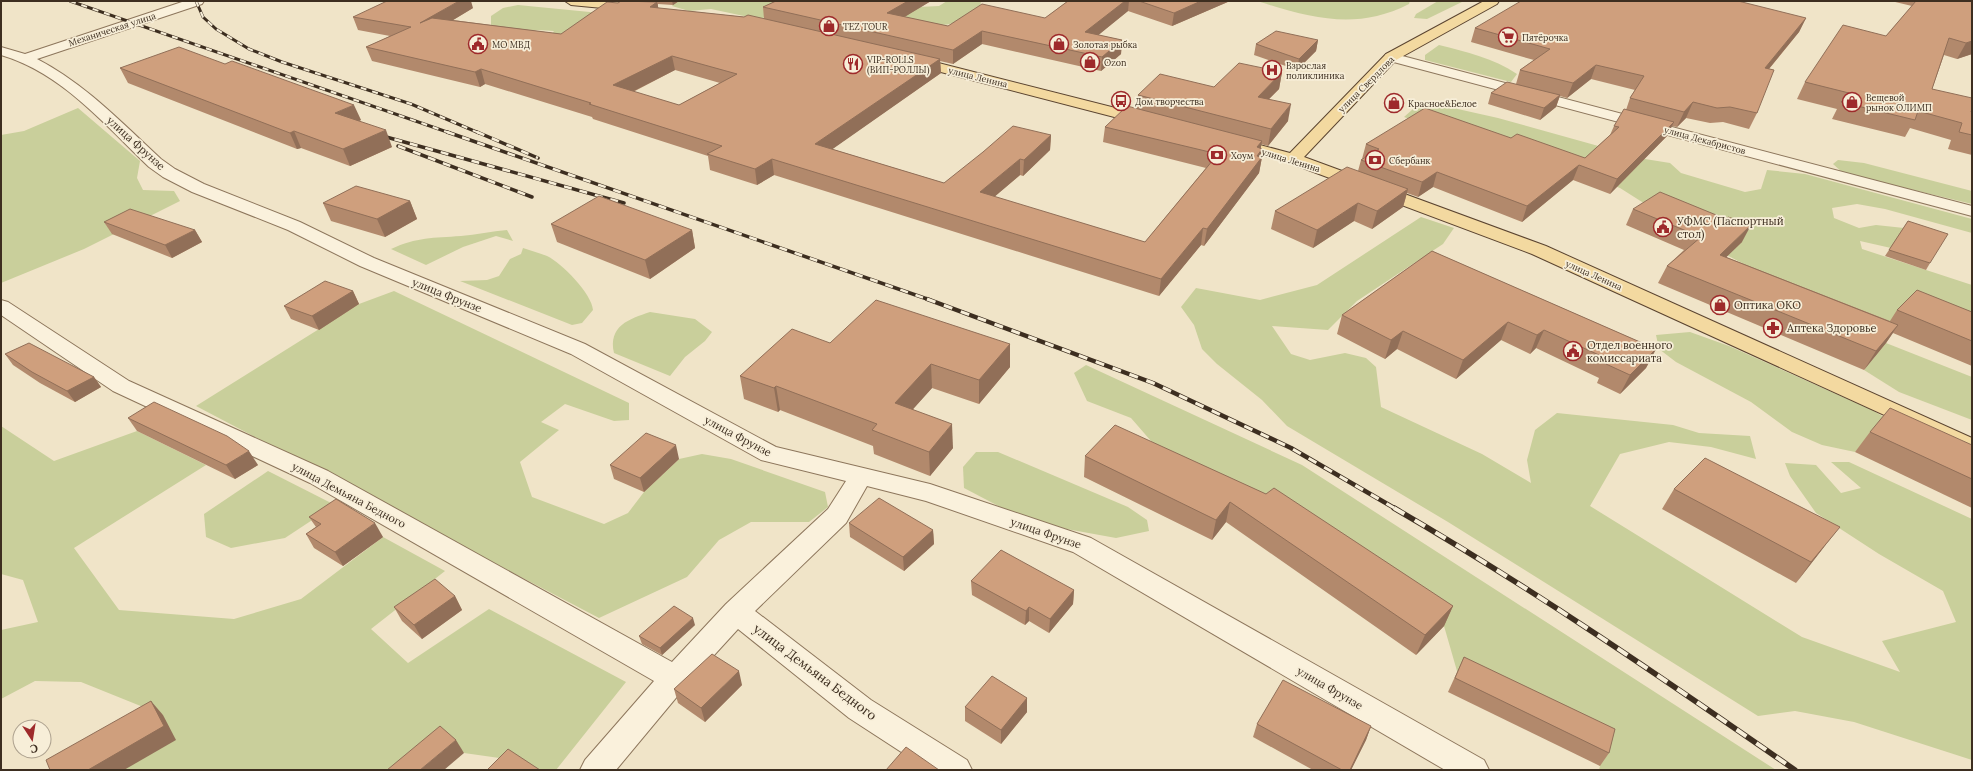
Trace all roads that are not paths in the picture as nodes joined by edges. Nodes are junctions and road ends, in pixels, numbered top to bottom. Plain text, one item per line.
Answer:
1 (198, 1) edge
2 (571, 1) edge
3 (1493, 1) edge
4 (648, 9) edge
5 (1, 51) edge
6 (896, 57) edge
7 (1391, 57) junction
8 (25, 58) junction
9 (1164, 125) edge
10 (1217, 139) edge
11 (1293, 159) junction
12 (1972, 211) edge
13 (1, 306) edge
14 (1972, 447) edge
15 (860, 478) junction
16 (736, 612) junction
17 (675, 678) junction
18 (596, 770) edge
19 (956, 770) edge
20 (1473, 770) edge

1 - 8 street, Механическая улица
2 - 4 main road
3 - 7 main road, улица Свердлова
5 - 8 street, улица Фрунзе
6 - 9 main road, улица Ленина
7 - 11 main road, улица Свердлова
7 - 12 street, улица Декабристов
8 - 15 street, улица Фрунзе
10 - 11 main road, улица Ленина
11 - 14 main road, улица Ленина
13 - 17 street, улица Демьяна Бедного
15 - 16 street
15 - 20 street, улица Фрунзе
16 - 17 street
16 - 19 street, улица Демьяна Бедного
17 - 18 street

